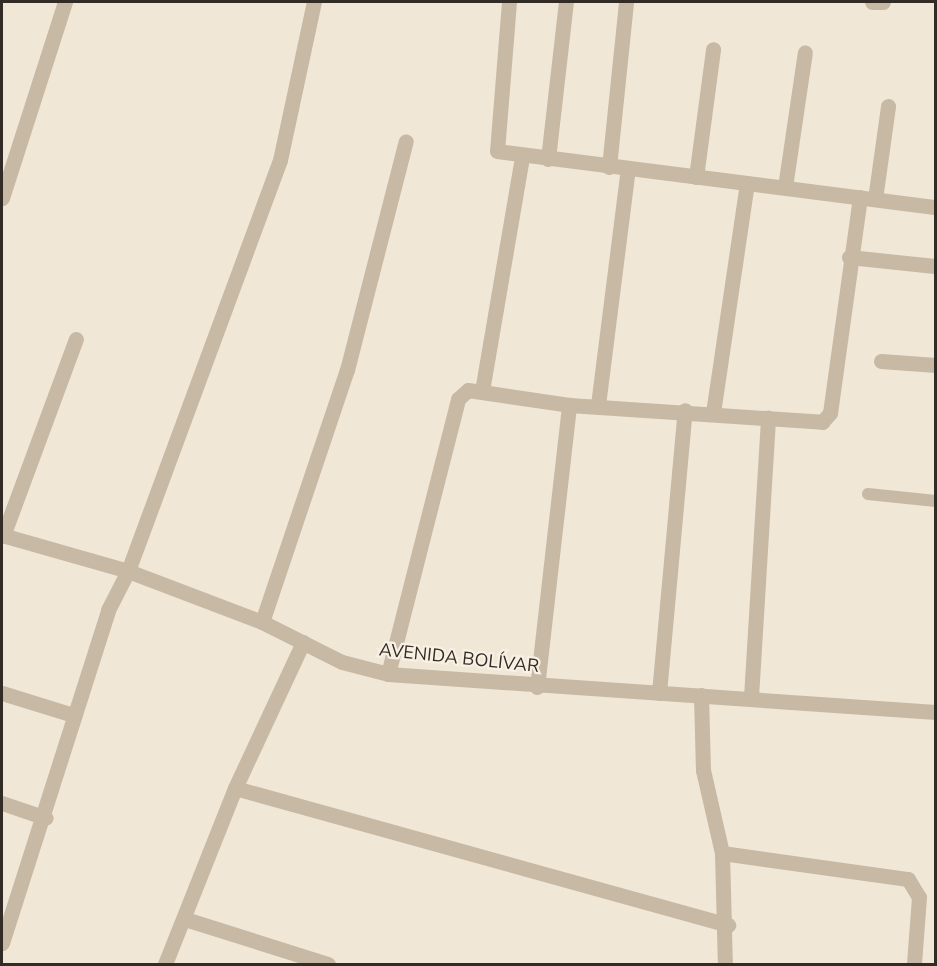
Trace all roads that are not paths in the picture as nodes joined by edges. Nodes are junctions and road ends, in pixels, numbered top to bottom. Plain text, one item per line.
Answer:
1 (65, 2) edge
2 (314, 2) edge
3 (509, 2) edge
4 (566, 2) edge
5 (626, 2) edge
6 (872, 2) edge
7 (883, 2) edge
8 (713, 49) dead end
9 (805, 52) dead end
10 (888, 106) dead end
11 (406, 141) dead end
12 (522, 156) junction
13 (548, 159) junction
14 (609, 166) junction
15 (628, 169) junction
16 (696, 177) junction
17 (747, 183) junction
18 (785, 187) junction
19 (860, 197) junction
20 (2, 198) edge
21 (876, 199) junction
22 (936, 207) edge
23 (849, 257) junction
24 (935, 266) edge
25 (76, 339) dead end
26 (881, 361) dead end
27 (936, 365) edge
28 (482, 391) junction
29 (569, 405) junction
30 (598, 405) junction
31 (685, 410) junction
32 (713, 413) junction
33 (768, 418) junction
34 (868, 494) dead end
35 (936, 501) edge
36 (2, 536) edge
37 (128, 571) junction
38 (262, 622) junction
39 (303, 642) junction
40 (388, 674) junction
41 (537, 687) junction
42 (2, 693) edge
43 (659, 693) junction
44 (701, 695) junction
45 (751, 697) junction
46 (936, 712) edge
47 (73, 715) junction
48 (235, 788) junction
49 (2, 803) edge
50 (46, 818) junction
51 (722, 854) junction
52 (185, 919) junction
53 (728, 925) junction
54 (2, 943) edge
55 (165, 964) edge
56 (328, 964) edge
57 (725, 964) edge
58 (914, 964) edge

1 - 20 street
2 - 37 street
3 - 12 street
4 - 13 street
5 - 14 street
6 - 7 street
8 - 16 street
9 - 18 street
10 - 21 street
11 - 38 street
12 - 13 street
12 - 28 street
13 - 14 street
14 - 15 street
15 - 16 street
15 - 30 street
16 - 17 street
17 - 18 street
17 - 32 street
18 - 19 street
19 - 21 street
19 - 23 street
21 - 22 street
23 - 24 street
23 - 33 street
25 - 36 street
26 - 27 street
28 - 29 street
28 - 40 street
29 - 30 street
29 - 41 street
30 - 31 street
31 - 32 street
31 - 43 street
32 - 33 street
33 - 45 street
34 - 35 lane
36 - 37 street, AVENIDA BOLÍVAR
37 - 38 street, AVENIDA BOLÍVAR
37 - 47 street
38 - 39 street, AVENIDA BOLÍVAR
39 - 40 street, AVENIDA BOLÍVAR
39 - 48 street
40 - 41 street, AVENIDA BOLÍVAR
41 - 43 street, AVENIDA BOLÍVAR
42 - 47 street
43 - 44 street, AVENIDA BOLÍVAR
44 - 45 street, AVENIDA BOLÍVAR
44 - 51 street
45 - 46 street, AVENIDA BOLÍVAR
47 - 50 street
48 - 52 street
48 - 53 street
49 - 50 street
50 - 54 street
51 - 53 street
51 - 58 street
52 - 55 street
52 - 56 street
53 - 57 street

